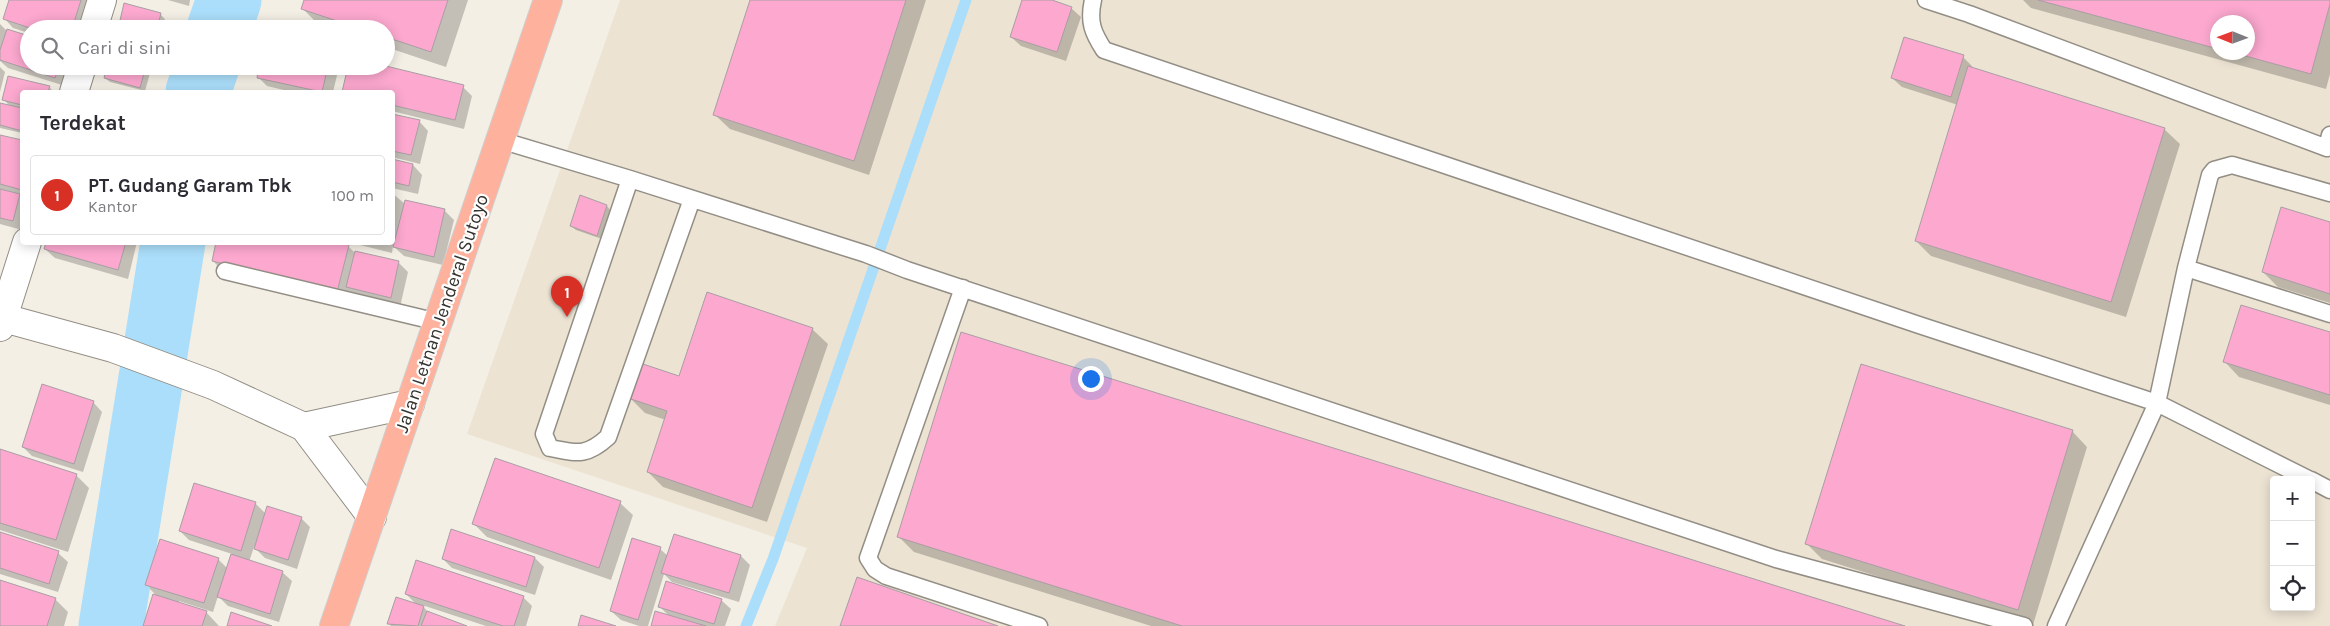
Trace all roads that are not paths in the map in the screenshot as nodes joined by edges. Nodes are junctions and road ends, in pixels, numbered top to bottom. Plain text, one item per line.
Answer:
1 (102, 0) edge
2 (548, 0) edge
3 (1093, 0) edge
4 (1926, 0) edge
5 (1971, 7) edge
6 (96, 20) edge
7 (79, 75) edge
8 (75, 90) edge
9 (500, 140) junction
10 (2329, 144) edge
11 (630, 179) junction
12 (2330, 193) edge
13 (692, 199) junction
14 (26, 245) edge
15 (2186, 268) junction
16 (225, 271) dead end
17 (963, 288) junction
18 (2330, 314) edge
19 (1, 321) edge
20 (438, 322) junction
21 (2157, 403) junction
22 (410, 404) junction
23 (304, 426) junction
24 (2303, 476) edge
25 (2315, 482) edge
26 (2330, 490) edge
27 (372, 517) junction
28 (334, 626) edge
29 (1039, 626) edge
30 (2024, 626) edge
31 (2056, 626) edge

1 - 6 street
2 - 9 highway, Jalan Letnan Jenderal Sutoyo
3 - 21 lane
4 - 5 lane
5 - 10 lane
7 - 8 street
9 - 11 lane
9 - 20 highway, Jalan Letnan Jenderal Sutoyo
11 - 13 lane
11 - 13 lane
12 - 15 lane
13 - 17 lane
14 - 19 street
15 - 18 lane
15 - 21 lane
16 - 20 lane
17 - 29 lane
17 - 30 lane
19 - 23 street
20 - 22 highway, Jalan Letnan Jenderal Sutoyo
21 - 24 lane
21 - 31 lane
22 - 23 street
22 - 27 highway, Jalan Letnan Jenderal Sutoyo
23 - 27 street
25 - 26 lane
27 - 28 highway, Jalan Letnan Jenderal Sutoyo

